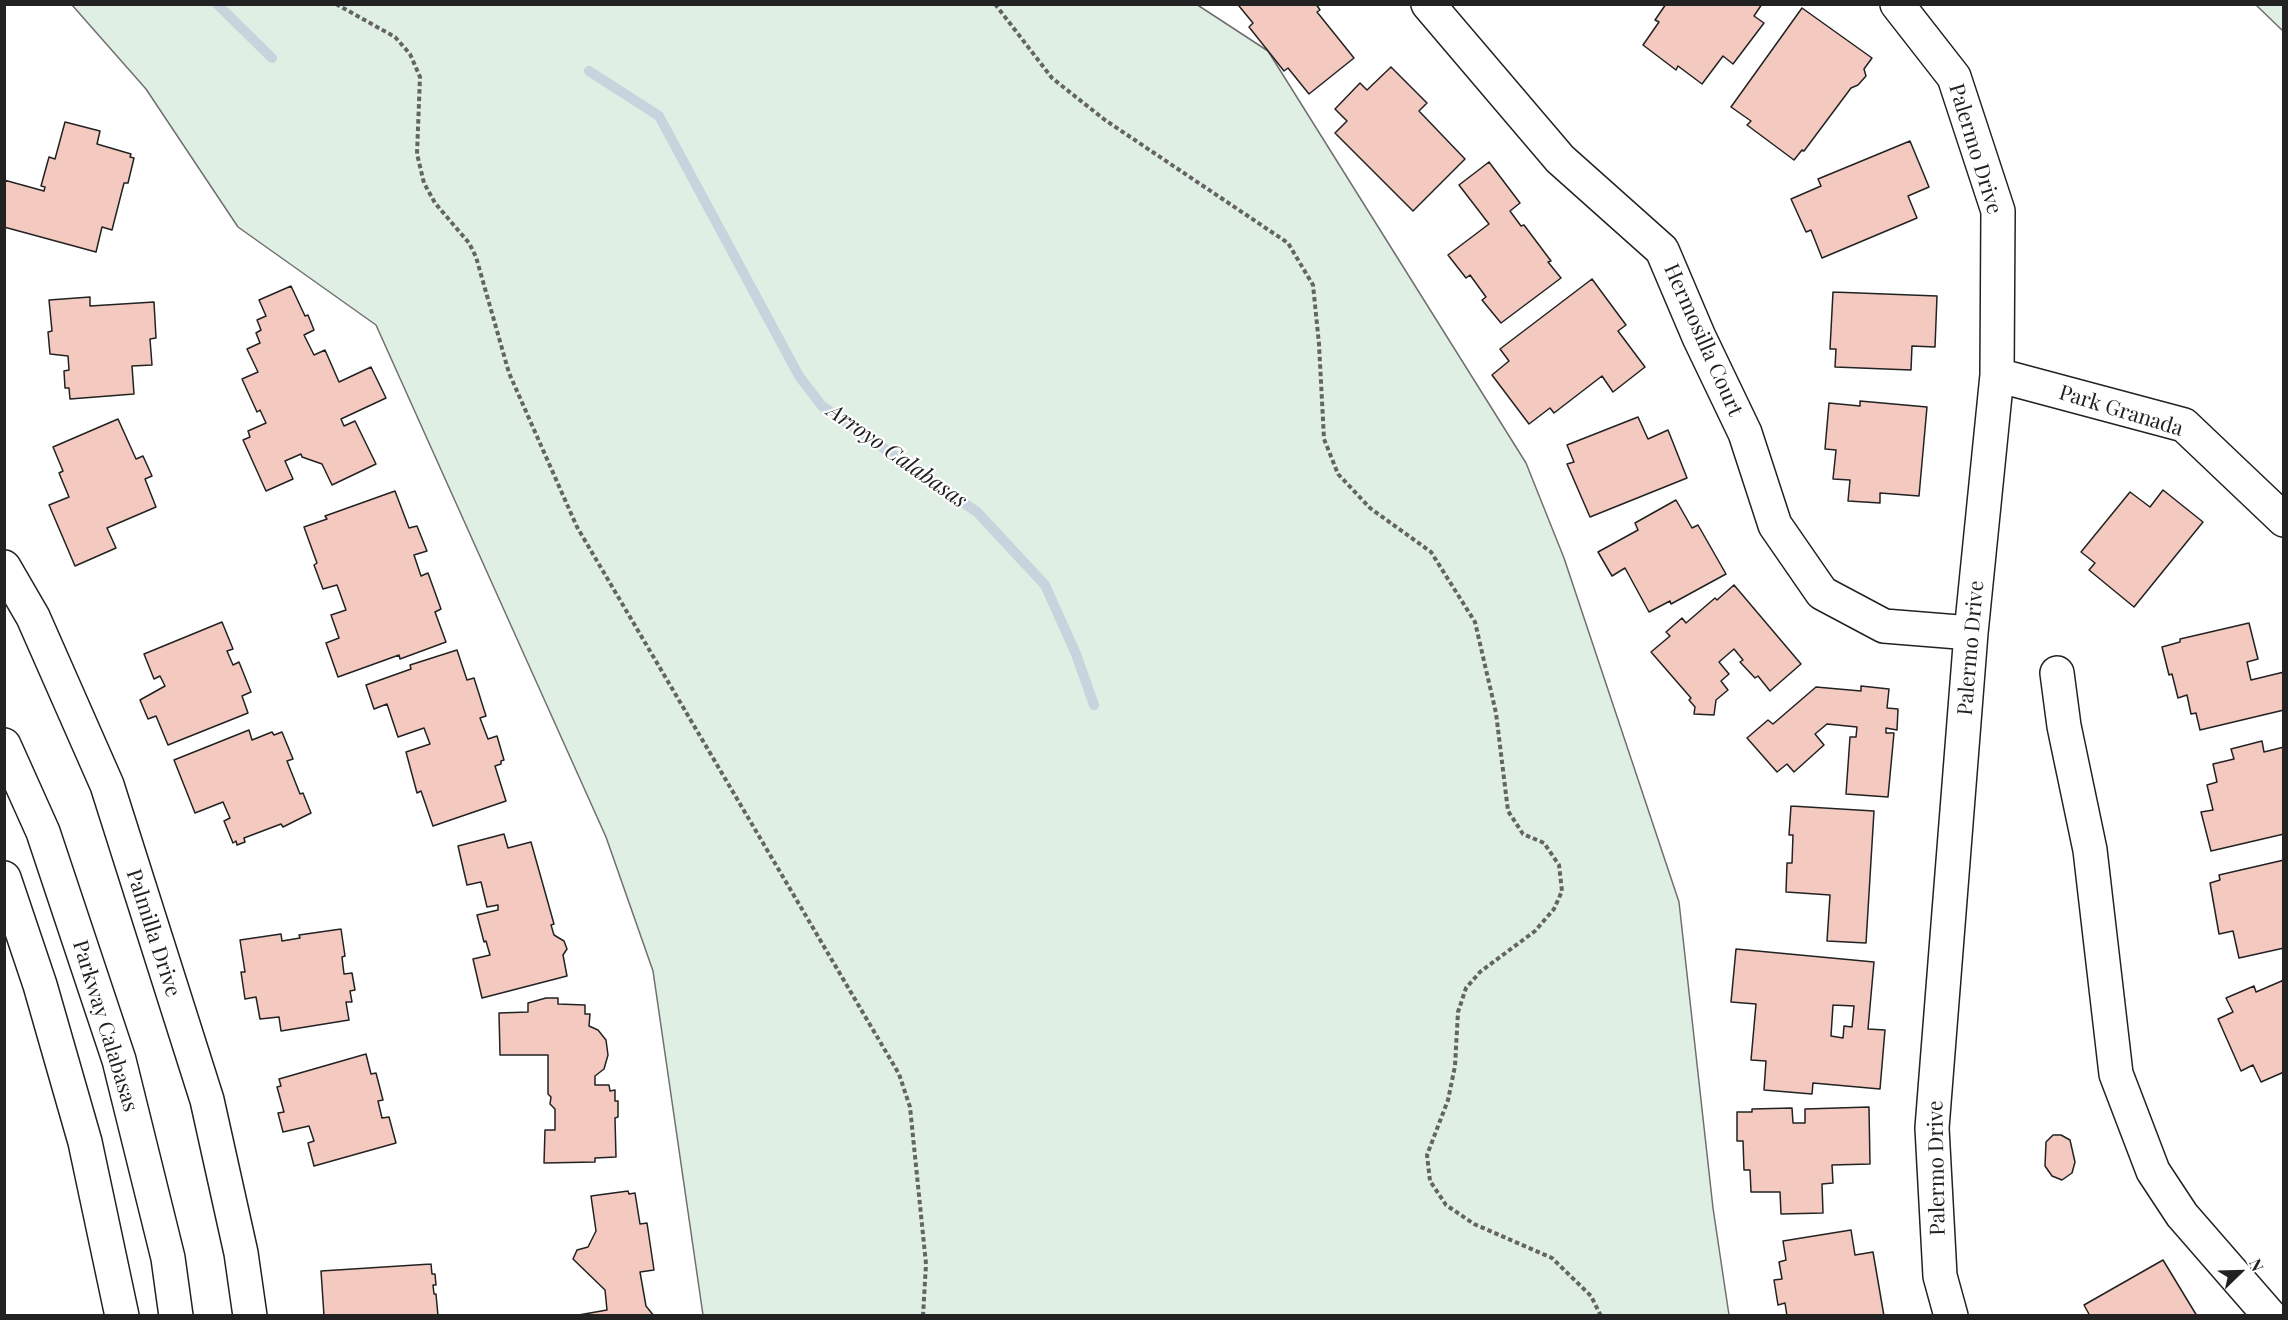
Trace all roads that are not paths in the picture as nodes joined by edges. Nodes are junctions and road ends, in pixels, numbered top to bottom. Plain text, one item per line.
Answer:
1 (1428, 4) edge
2 (1897, 4) edge
3 (1997, 375) junction
4 (2283, 520) edge
5 (4, 567) edge
6 (1971, 633) junction
7 (2058, 673) dead end
8 (4, 745) edge
9 (4, 878) edge
10 (122, 1316) edge
11 (177, 1316) edge
12 (250, 1316) edge
13 (1951, 1316) edge
14 (2270, 1316) edge

1 - 6 street, Hermosilla Court
2 - 3 street, Palermo Drive
3 - 4 street, Park Granada
3 - 6 street, Palermo Drive
5 - 12 street, Palmilla Drive
6 - 13 street, Palermo Drive
7 - 14 street
8 - 11 street, Parkway Calabasas
9 - 10 street

